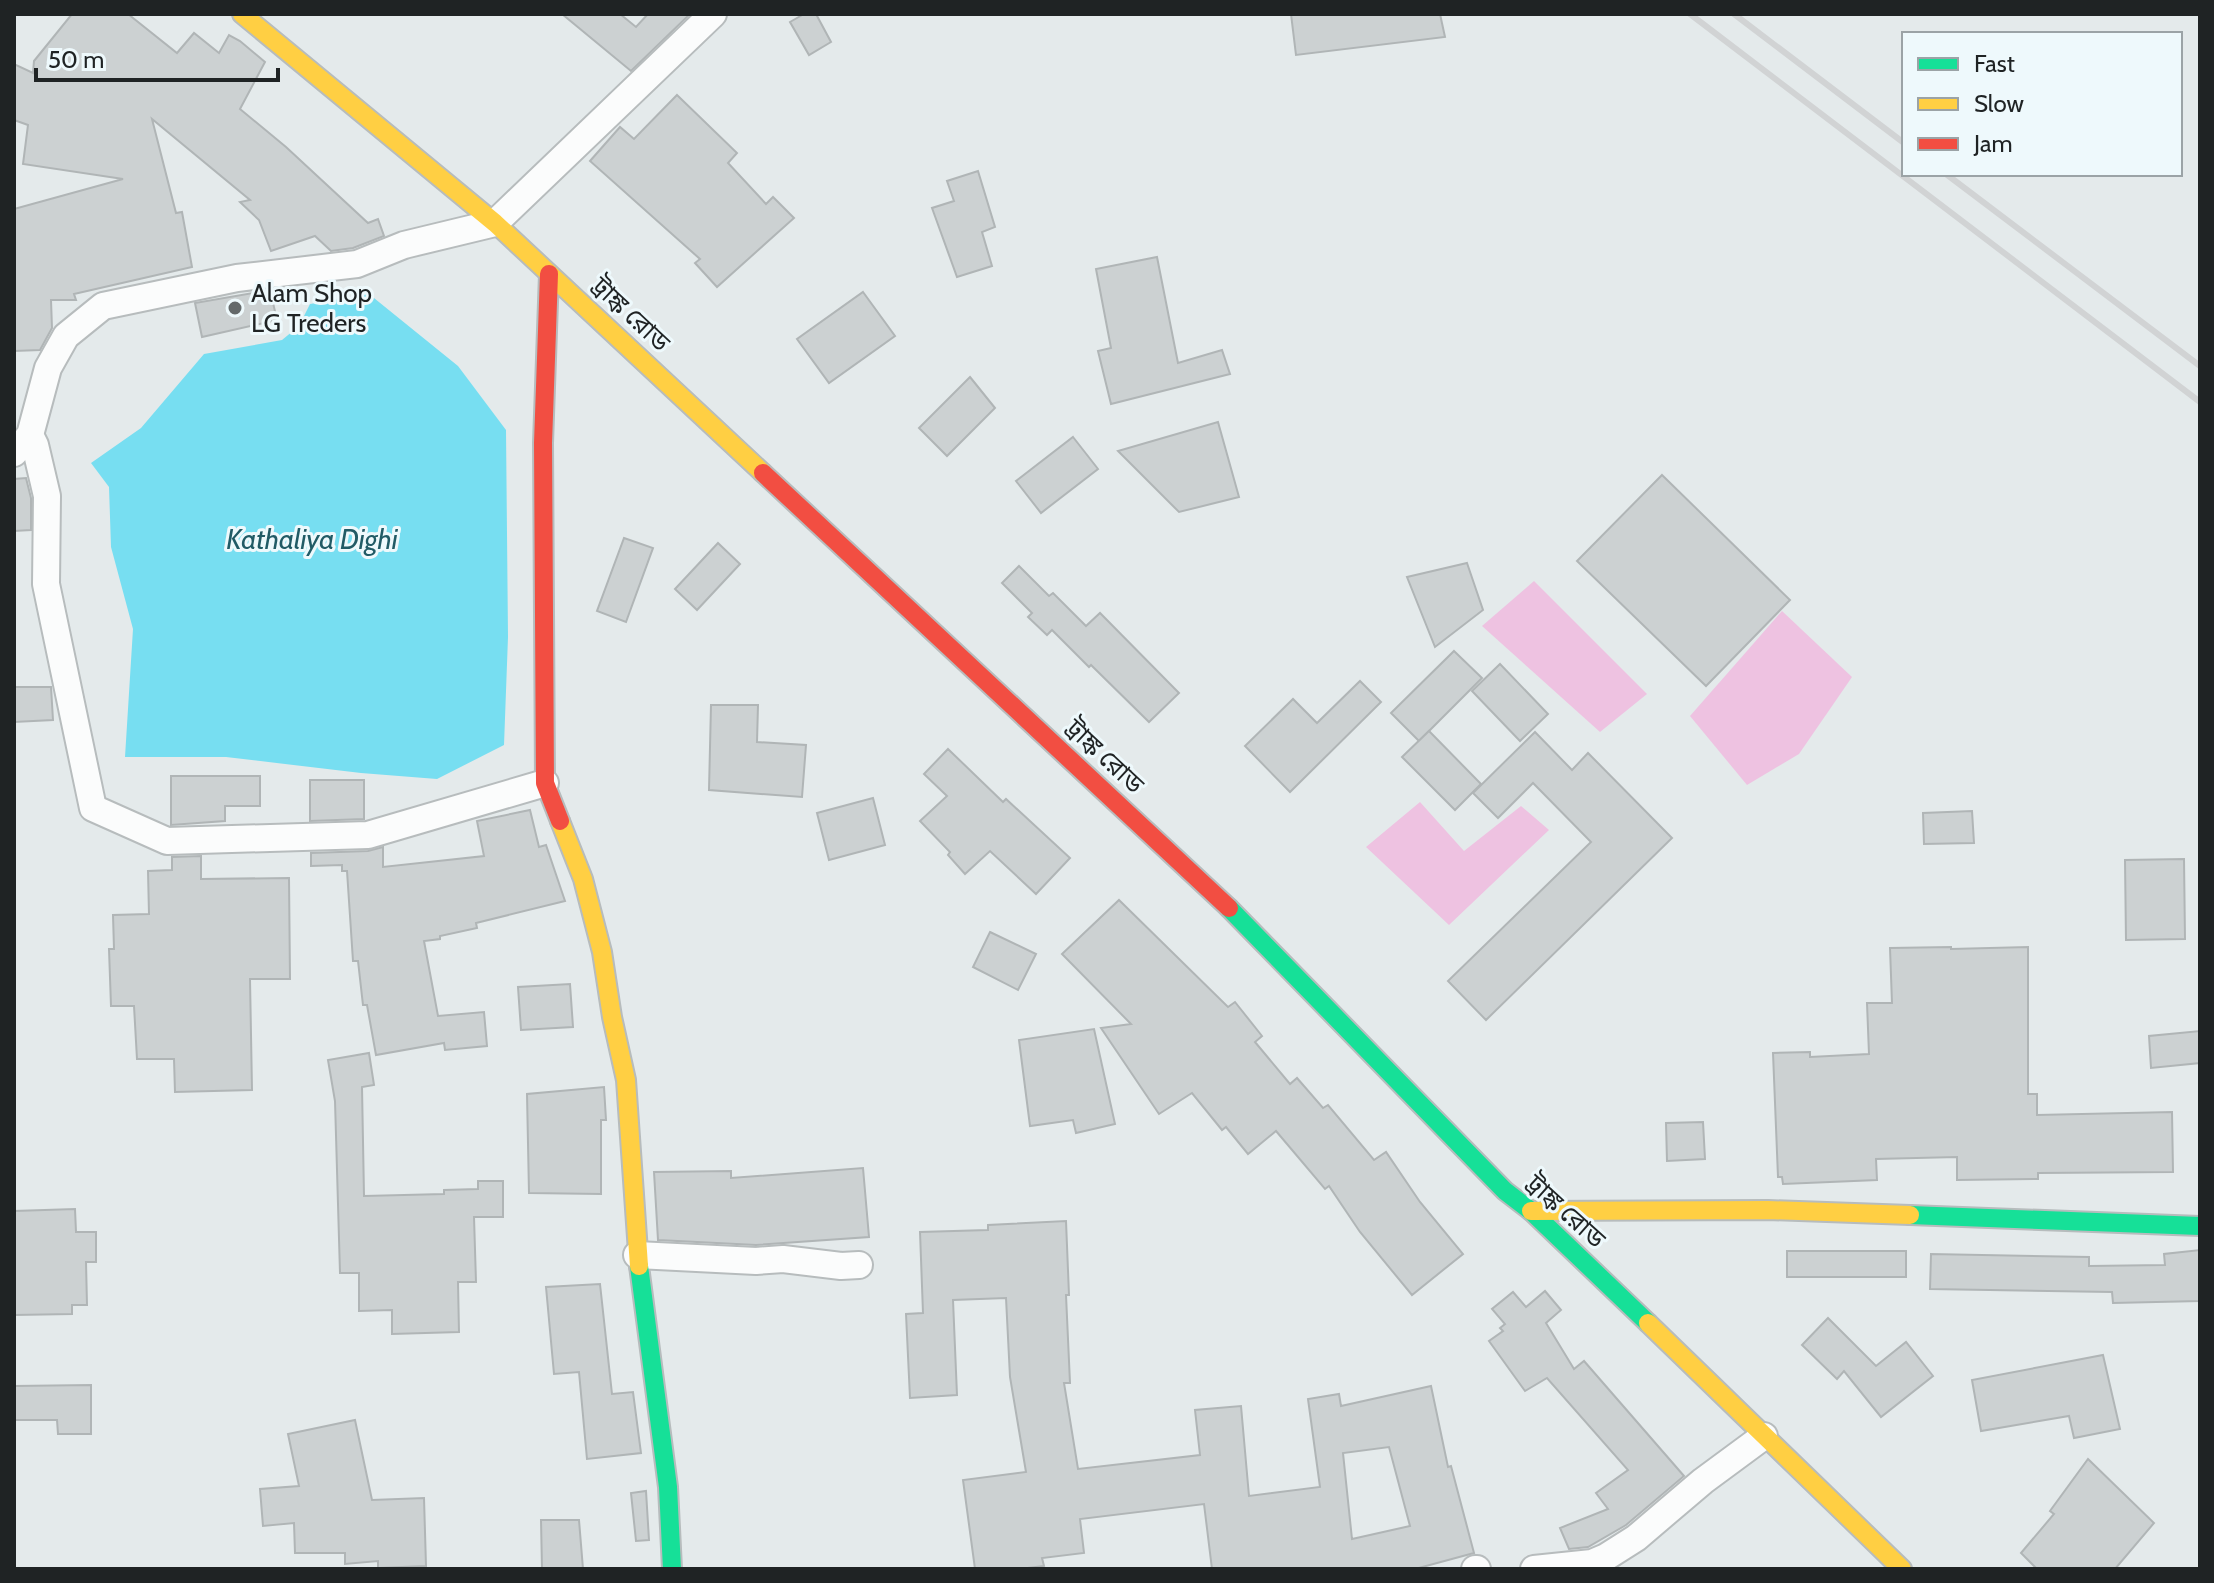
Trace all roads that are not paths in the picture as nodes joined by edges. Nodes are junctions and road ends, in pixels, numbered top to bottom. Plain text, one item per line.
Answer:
1 (242, 14) edge
2 (713, 14) edge
3 (495, 223) junction
4 (549, 274) junction
5 (22, 444) edge
6 (545, 783) junction
7 (1531, 1211) junction
8 (2200, 1226) edge
9 (637, 1255) junction
10 (859, 1265) dead end
11 (1764, 1436) junction
12 (672, 1569) edge
13 (1534, 1569) edge
14 (1902, 1569) edge

1 - 3 main road, ট্রাঙ্ক রোড
2 - 3 street
3 - 4 main road, ট্রাঙ্ক রোড
3 - 5 street
4 - 6 main road
4 - 7 main road, ট্রাঙ্ক রোড
5 - 6 street
6 - 9 main road
7 - 8 main road
7 - 11 main road, ট্রাঙ্ক রোড
9 - 10 street
9 - 12 main road
11 - 13 street
11 - 14 main road, ট্রাঙ্ক রোড

